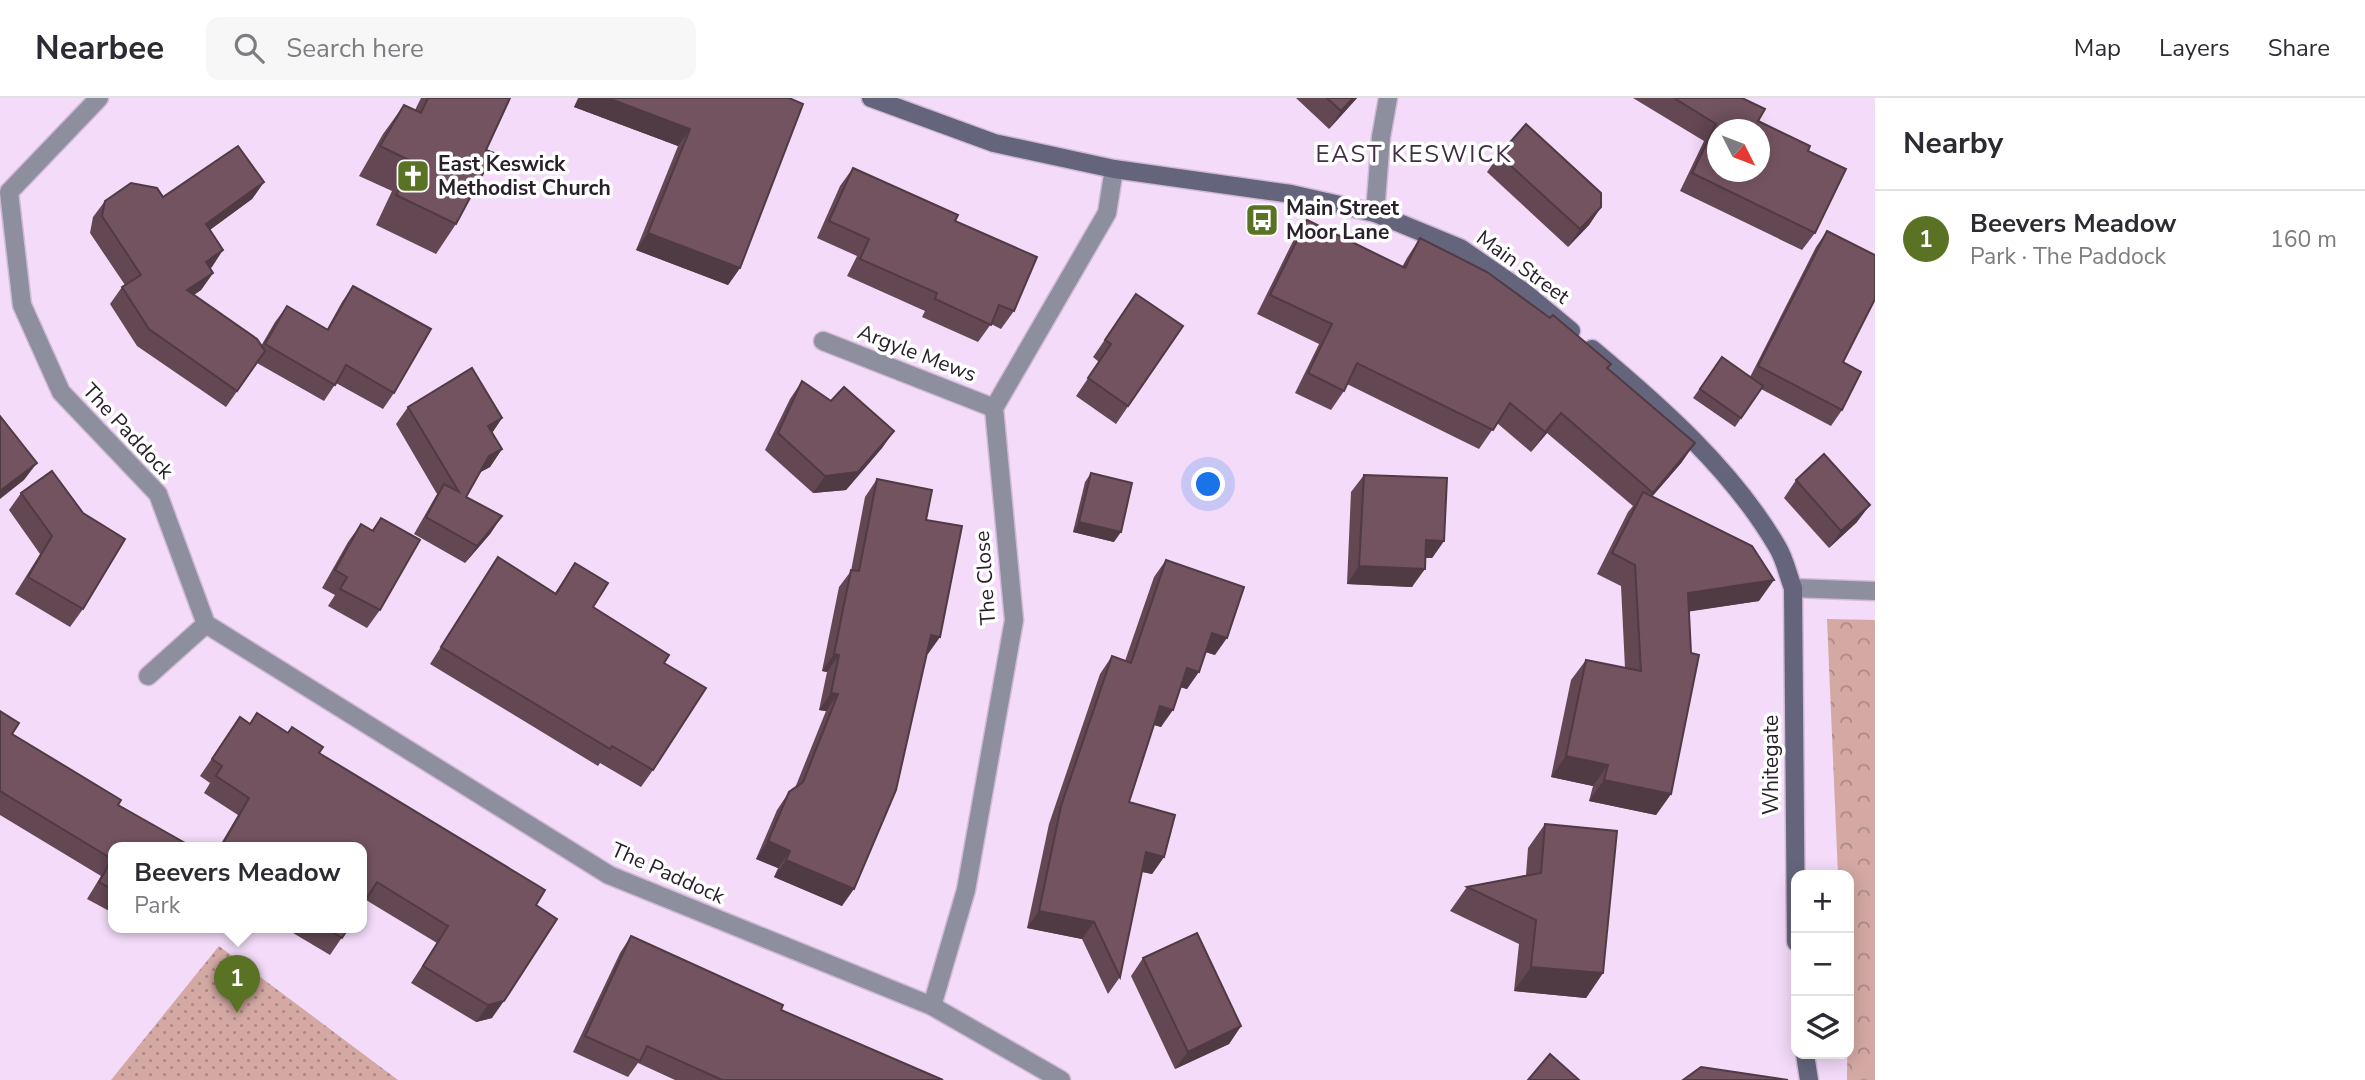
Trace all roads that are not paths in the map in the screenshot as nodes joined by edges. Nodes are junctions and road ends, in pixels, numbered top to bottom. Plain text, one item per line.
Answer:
1 (99, 98) edge
2 (871, 98) edge
3 (1388, 98) edge
4 (1114, 169) junction
5 (4, 192) edge
6 (1375, 213) junction
7 (823, 341) dead end
8 (993, 408) junction
9 (1793, 588) junction
10 (1875, 591) edge
11 (206, 624) junction
12 (148, 677) dead end
13 (1796, 933) edge
14 (932, 1006) junction
15 (1806, 1059) edge
16 (1061, 1080) edge
17 (1809, 1080) edge

1 - 5 street, The Paddock
2 - 4 street, Main Street
3 - 6 street
4 - 6 street, Main Street
4 - 8 street
5 - 11 street, The Paddock
6 - 9 street, Main Street
7 - 8 street, Argyle Mews
8 - 14 street, The Close
9 - 10 street
9 - 13 street, Whitegate
11 - 12 street
11 - 14 street, The Paddock
14 - 16 street, The Paddock
15 - 17 street

